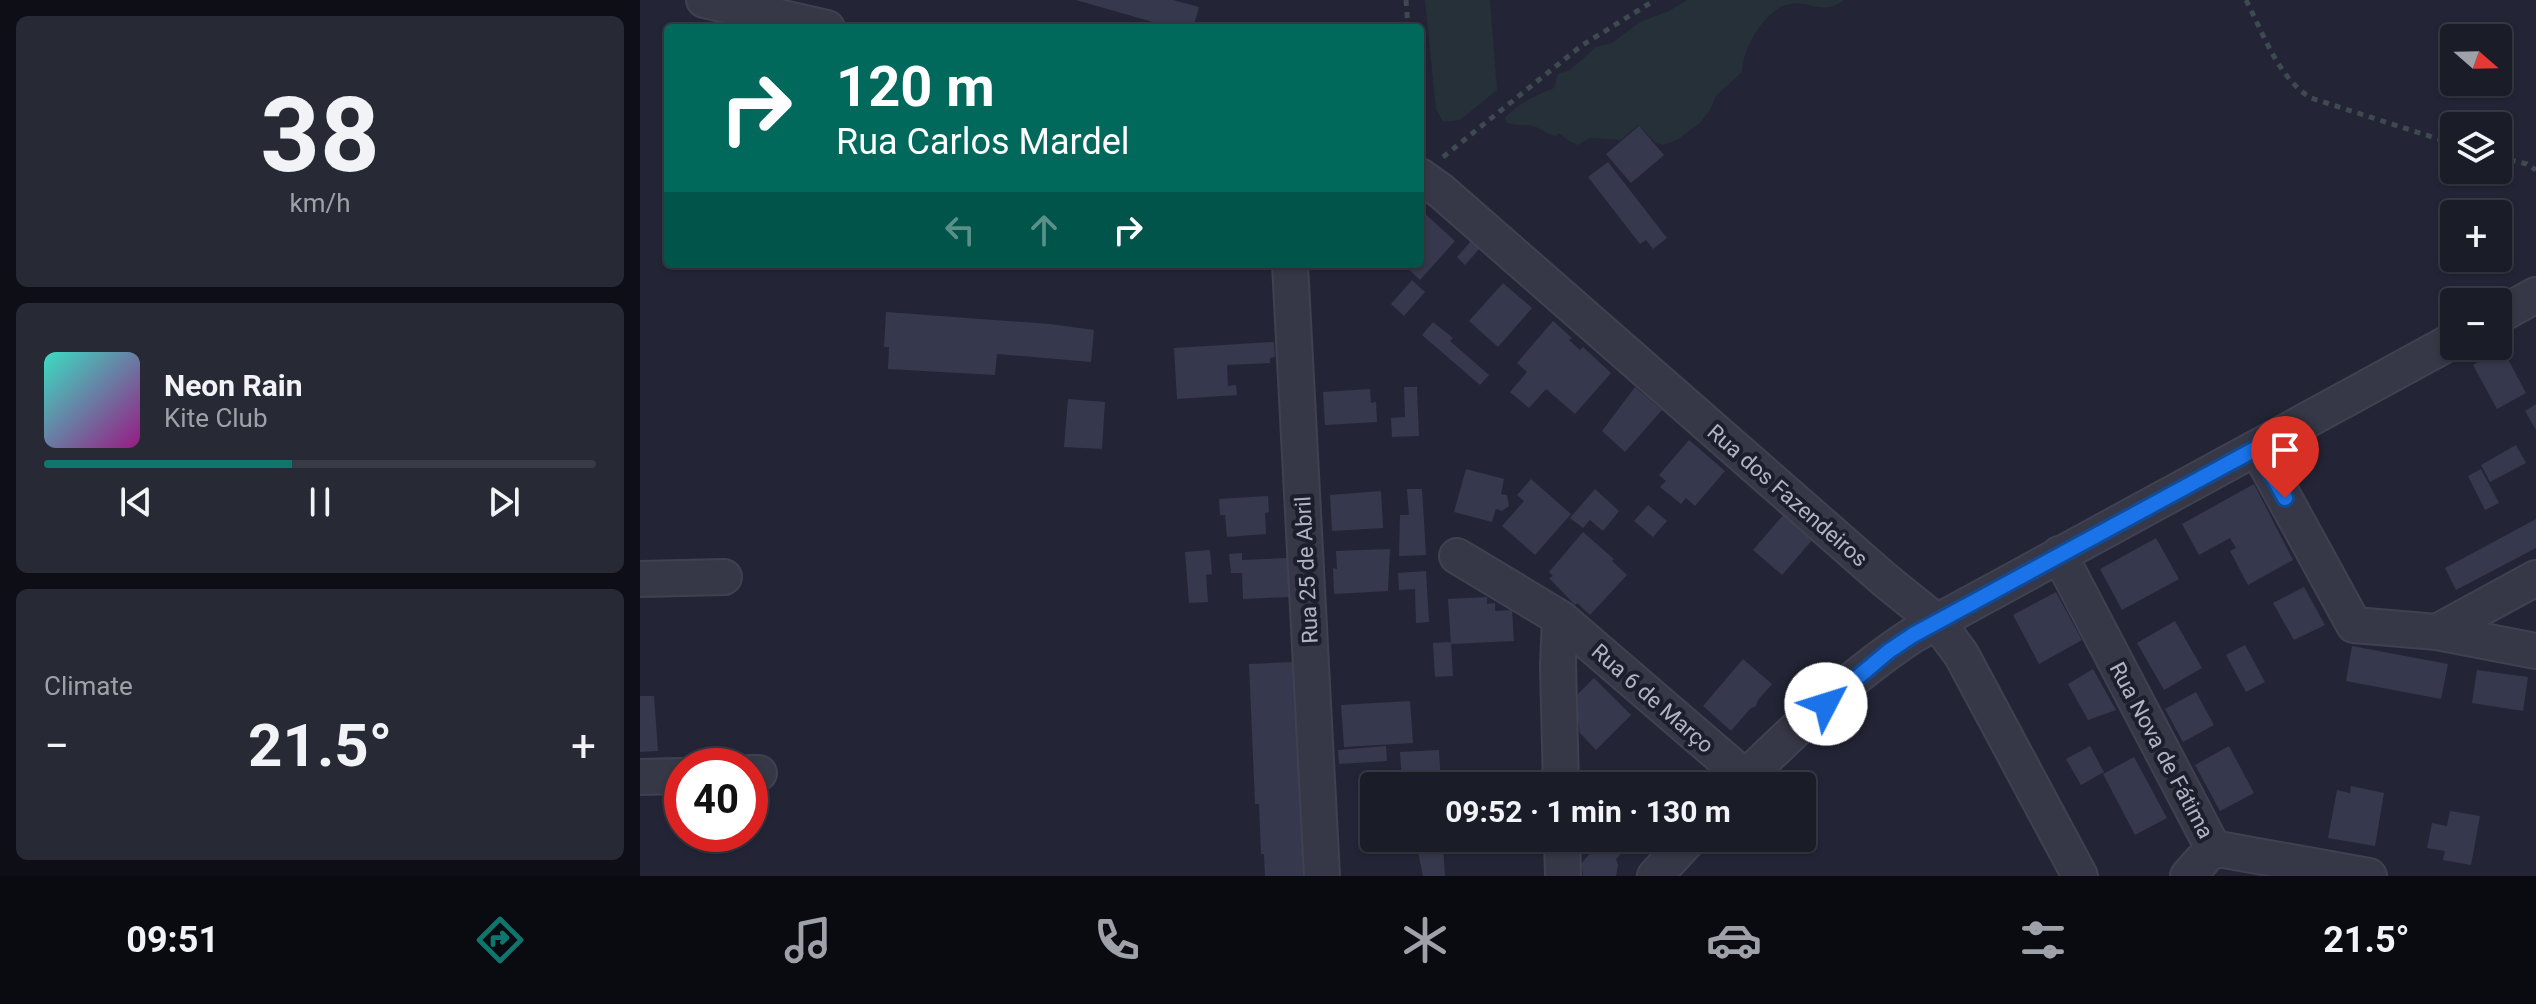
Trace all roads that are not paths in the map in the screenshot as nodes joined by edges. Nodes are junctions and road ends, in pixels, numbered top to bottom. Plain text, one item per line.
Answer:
1 (704, 0) edge
2 (809, 24) edge
3 (1426, 170) edge
4 (1290, 268) edge
5 (2536, 295) edge
6 (2512, 308) edge
7 (2440, 348) edge
8 (2257, 448) junction
9 (2059, 554) junction
10 (1457, 556) dead end
11 (724, 577) dead end
12 (2536, 578) edge
13 (640, 579) edge
14 (1560, 618) junction
15 (1937, 622) junction
16 (2437, 632) junction
17 (2536, 651) edge
18 (1561, 772) edge
19 (1731, 772) edge
20 (1752, 772) edge
21 (664, 776) edge
22 (640, 777) edge
23 (2213, 848) junction
24 (1562, 852) edge
25 (1677, 852) edge
26 (1322, 876) edge
27 (1563, 876) edge
28 (1655, 876) edge
29 (2080, 876) edge
30 (2188, 876) edge
31 (2369, 876) edge

1 - 2 street
3 - 15 street, Rua dos Fazendeiros
4 - 26 street, Rua 25 de Abril
5 - 6 street
7 - 8 street
8 - 9 street
8 - 16 street
9 - 15 street
9 - 23 street, Rua Nova de Fátima
10 - 14 street, Rua 6 de Março
11 - 13 street
12 - 16 street
14 - 18 street, Rua 6 de Março
14 - 19 street, Rua 6 de Março
15 - 20 street
15 - 29 street, Rua dos Fazendeiros
16 - 17 street
21 - 22 street
23 - 30 street
23 - 31 street, Rua Nova de Fátima
24 - 27 street
25 - 28 street

